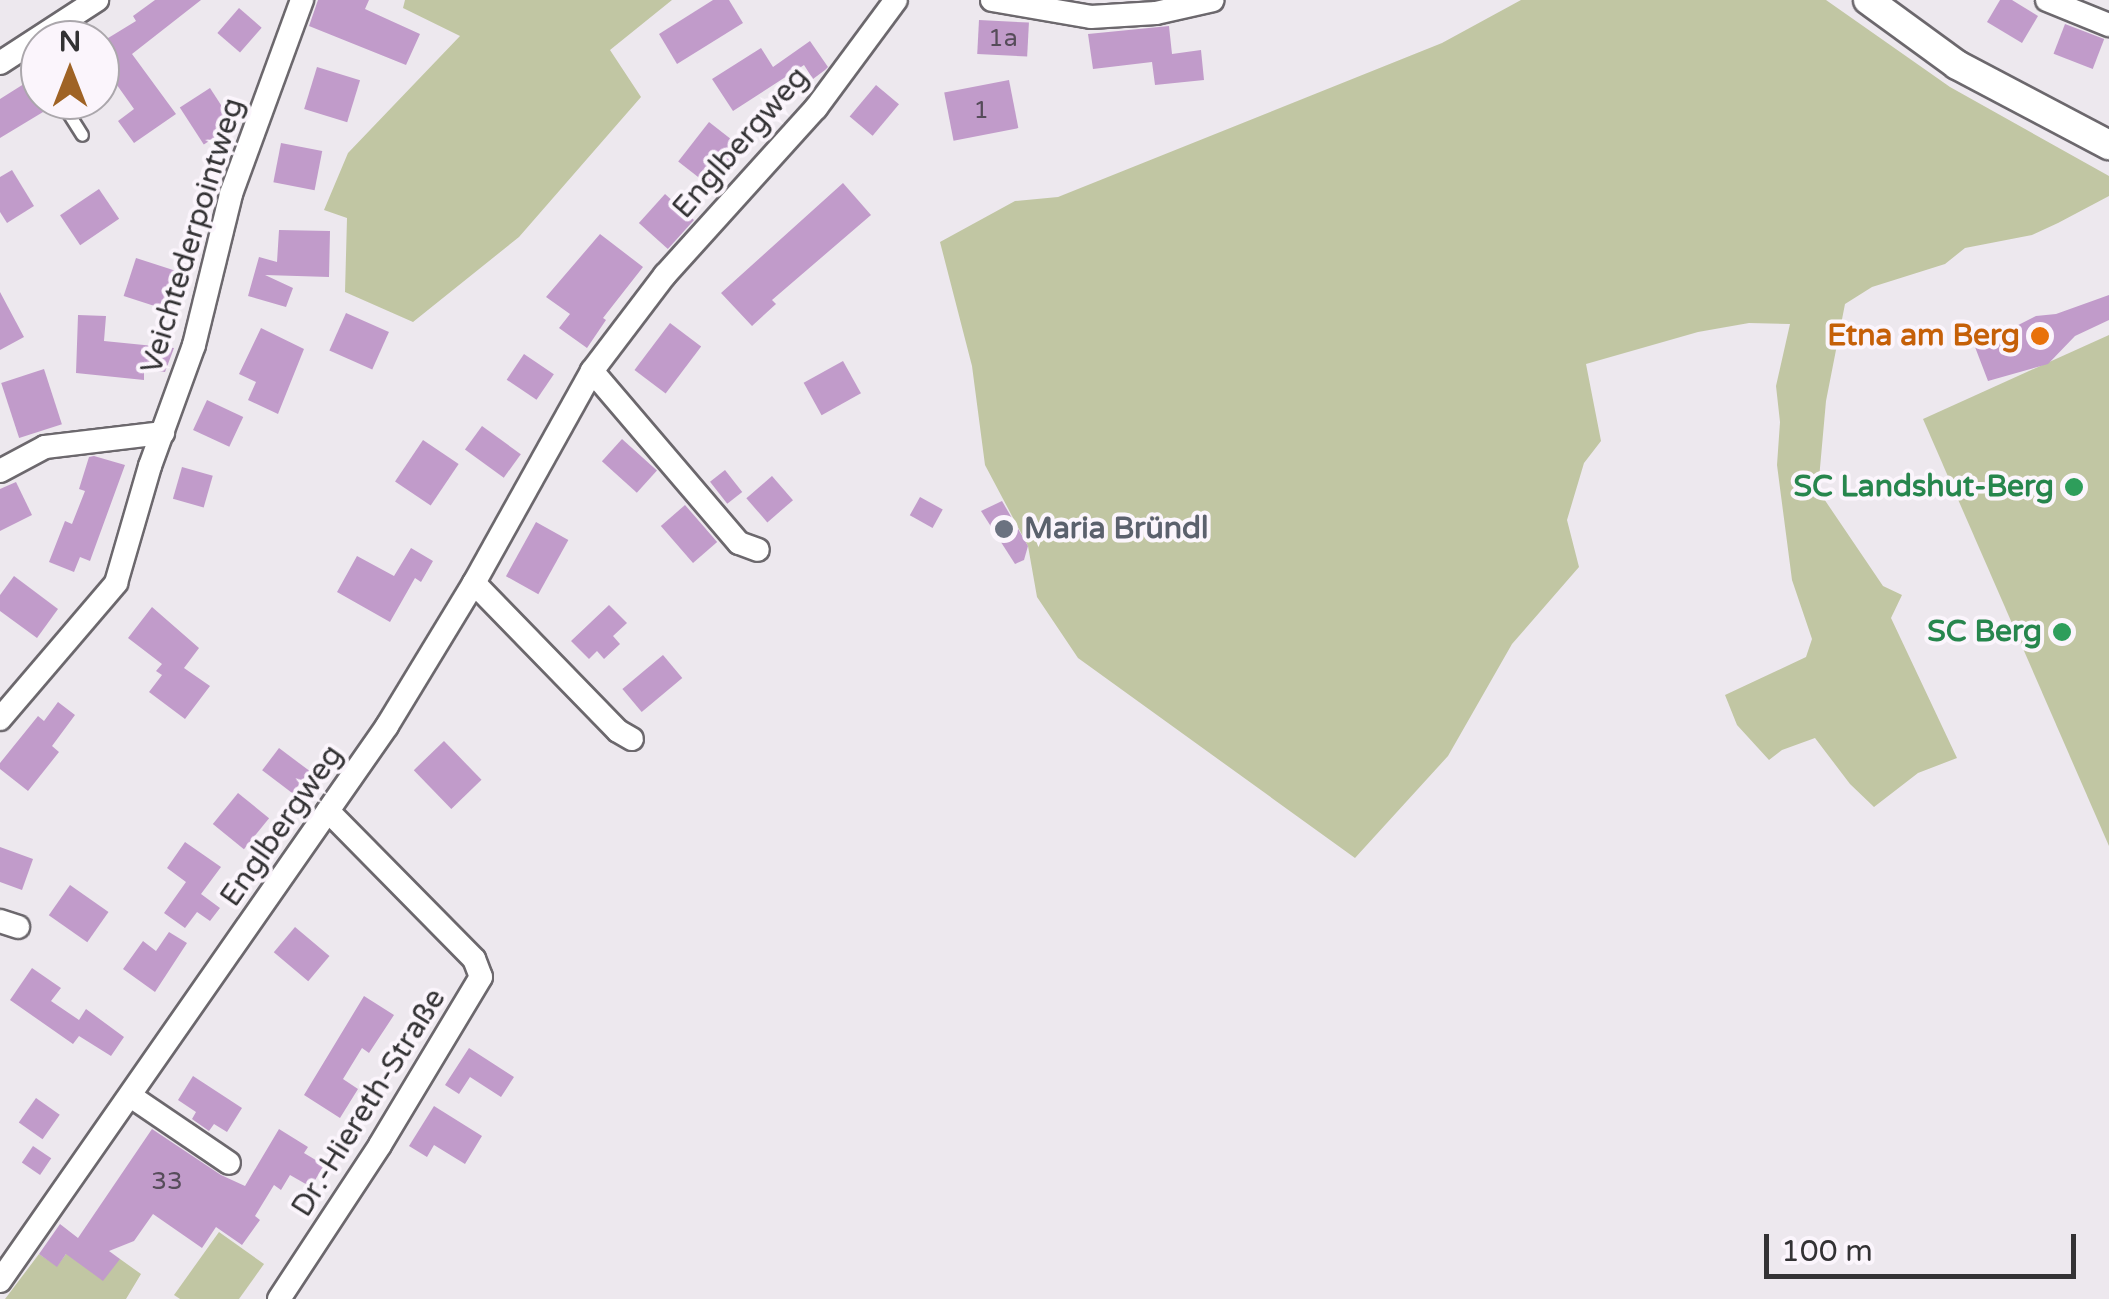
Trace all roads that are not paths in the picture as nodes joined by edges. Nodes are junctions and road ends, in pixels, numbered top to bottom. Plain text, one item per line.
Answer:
1 (97, 0) edge
2 (302, 0) edge
3 (896, 0) edge
4 (992, 0) edge
5 (1213, 0) edge
6 (1868, 0) edge
7 (2048, 0) edge
8 (66, 20) edge
9 (2109, 25) edge
10 (73, 120) edge
11 (82, 135) dead end
12 (2109, 145) edge
13 (592, 371) junction
14 (163, 433) junction
15 (0, 471) edge
16 (758, 550) dead end
17 (474, 584) junction
18 (0, 719) edge
19 (632, 738) dead end
20 (328, 810) junction
21 (132, 1097) junction
22 (230, 1163) dead end
23 (0, 1282) edge
24 (279, 1299) edge

1 - 8 street
2 - 14 street, Veichtederpointweg
3 - 13 street, Englbergweg
4 - 5 street
6 - 12 street
7 - 9 street
10 - 11 lane
13 - 16 street
13 - 17 street, Englbergweg
14 - 15 street
14 - 18 street, Veichtederpointweg
17 - 19 street
17 - 20 street, Englbergweg
20 - 21 street, Englbergweg
20 - 24 street, Dr.-Hiereth-Straße
21 - 22 street
21 - 23 street, Englbergweg

